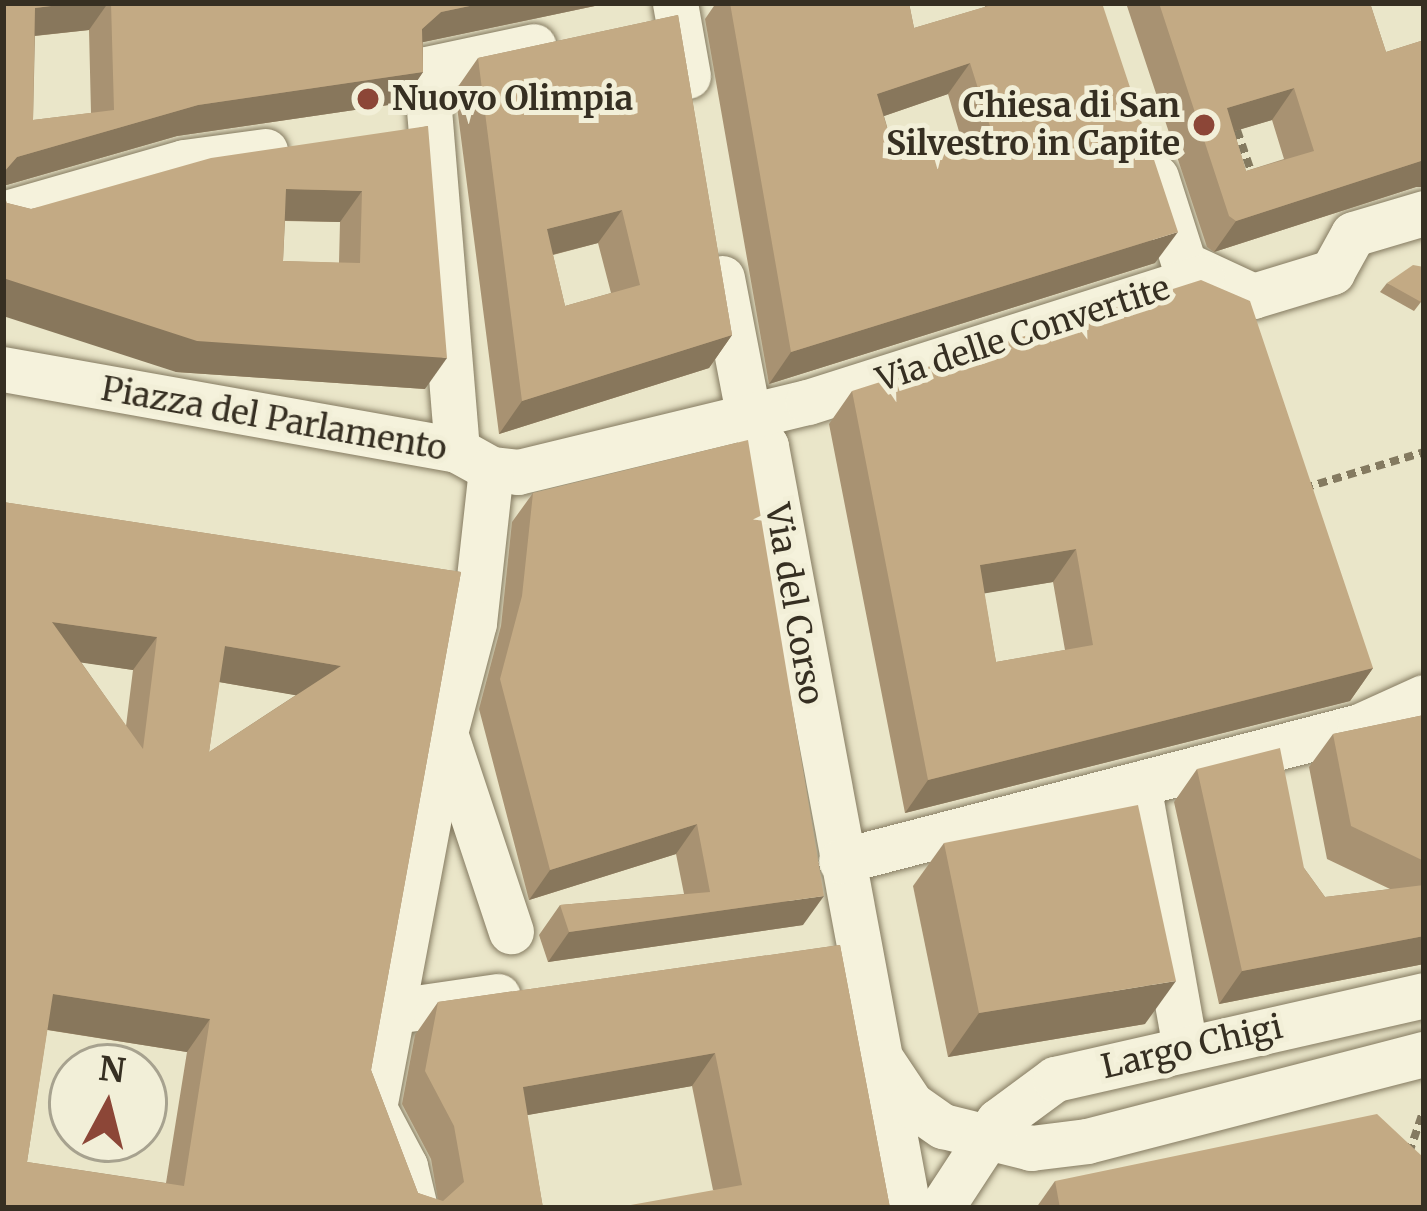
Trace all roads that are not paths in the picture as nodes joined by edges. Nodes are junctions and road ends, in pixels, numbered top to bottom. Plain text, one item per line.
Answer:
1 (677, 9) edge
2 (632, 26) edge
3 (586, 35) edge
4 (697, 130) edge
5 (1141, 134) edge
6 (317, 143) edge
7 (1424, 213) edge
8 (3, 214) edge
9 (716, 244) edge
10 (1202, 277) junction
11 (3, 370) edge
12 (749, 418) junction
13 (474, 459) junction
14 (1424, 697) edge
15 (446, 733) junction
16 (1278, 747) junction
17 (1138, 784) junction
18 (1288, 802) edge
19 (841, 861) junction
20 (511, 931) dead end
21 (548, 989) edge
22 (1424, 995) edge
23 (388, 1012) junction
24 (876, 1048) junction
25 (1185, 1049) junction
26 (1424, 1054) edge
27 (981, 1141) junction
28 (415, 1208) edge
29 (908, 1208) edge
30 (941, 1208) edge

1 - 2 street
1 - 4 street
3 - 13 street
5 - 10 street
6 - 8 street
7 - 10 street, Via delle Convertite
9 - 12 street, Via del Corso
10 - 12 street, Via delle Convertite
11 - 13 street, Piazza del Parlamento
12 - 13 street, Via delle Convertite
12 - 19 street, Via del Corso
13 - 15 street, Piazza del Parlamento
14 - 16 street
15 - 20 street
15 - 23 street, Piazza del Parlamento
16 - 17 street
16 - 18 street
17 - 19 street
17 - 25 street
19 - 24 street, Via del Corso
21 - 23 street
22 - 25 street, Largo Chigi
23 - 28 street, Piazza del Parlamento
24 - 27 street, Largo Chigi
24 - 29 street, Via del Corso
25 - 27 street, Largo Chigi
26 - 27 street, Largo Chigi
27 - 30 street, Largo Chigi

